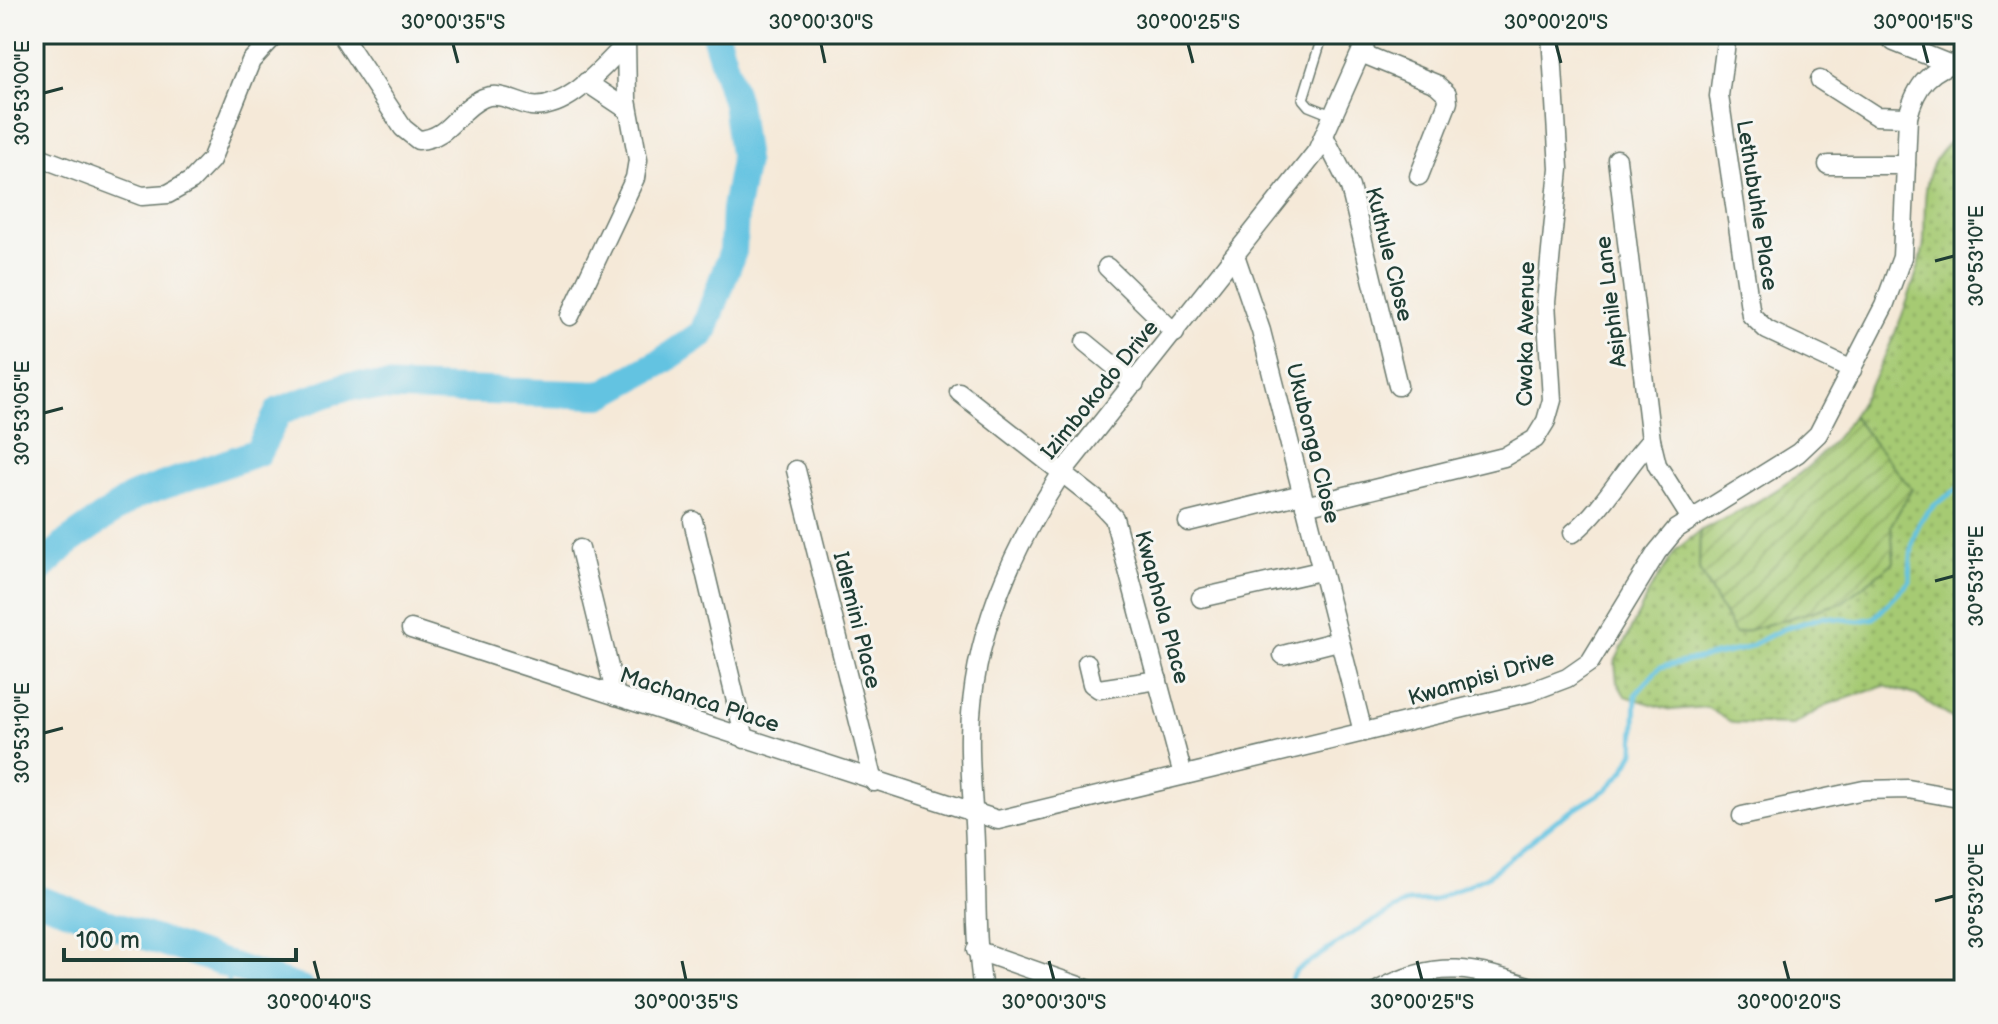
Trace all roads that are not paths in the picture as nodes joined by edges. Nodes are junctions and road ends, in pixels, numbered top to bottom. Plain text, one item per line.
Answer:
1 (276, 34) edge
2 (341, 34) edge
3 (1369, 34) edge
4 (1551, 34) edge
5 (1727, 34) edge
6 (1886, 34) edge
7 (626, 39) edge
8 (1320, 44) dead end
9 (1361, 53) junction
10 (1956, 62) edge
11 (1820, 80) dead end
12 (586, 82) junction
13 (628, 110) junction
14 (1334, 116) junction
15 (1908, 117) junction
16 (1325, 138) junction
17 (34, 155) edge
18 (1617, 159) dead end
19 (1828, 165) dead end
20 (1906, 165) junction
21 (1419, 176) dead end
22 (1236, 258) junction
23 (1107, 267) dead end
24 (570, 316) dead end
25 (1175, 333) junction
26 (1085, 342) dead end
27 (1852, 370) junction
28 (1135, 383) junction
29 (1398, 386) dead end
30 (959, 392) dead end
31 (1651, 440) junction
32 (796, 470) dead end
33 (1061, 474) junction
34 (1304, 500) junction
35 (1690, 517) junction
36 (693, 521) dead end
37 (1188, 522) dead end
38 (1573, 533) dead end
39 (580, 549) dead end
40 (1320, 571) junction
41 (1201, 598) dead end
42 (411, 629) dead end
43 (1338, 641) junction
44 (1283, 655) dead end
45 (1087, 663) dead end
46 (1158, 680) junction
47 (616, 696) junction
48 (1363, 732) junction
49 (745, 739) junction
50 (1183, 775) junction
51 (874, 782) junction
52 (1964, 799) edge
53 (974, 814) junction
54 (1742, 816) dead end
55 (976, 950) junction
56 (983, 990) edge
57 (1090, 990) edge
58 (1379, 990) edge
59 (1541, 990) edge

1 - 17 street
2 - 12 street
3 - 9 street, Izimbokodo Drive
4 - 34 street, Cwaka Avenue
5 - 27 street, Lethubuhle Place
6 - 10 street
7 - 12 street
7 - 13 street
8 - 14 lane
9 - 14 street, Izimbokodo Drive
9 - 21 street
10 - 15 street, Kwampisi Drive
11 - 15 street
12 - 13 street
13 - 24 street
14 - 16 street, Izimbokodo Drive
15 - 20 street, Kwampisi Drive
16 - 22 street, Izimbokodo Drive
16 - 29 street, Kuthule Close
18 - 31 street, Asiphile Lane
19 - 20 street
20 - 27 street, Kwampisi Drive
22 - 25 street, Izimbokodo Drive
22 - 34 street, Ukubonga Close
23 - 25 street
25 - 28 street, Izimbokodo Drive
26 - 28 street
27 - 35 street, Kwampisi Drive
28 - 33 street, Izimbokodo Drive
30 - 33 street, Kwaphola Place
31 - 35 street, Asiphile Lane
31 - 38 street
32 - 51 street, Idlemini Place
33 - 46 street, Kwaphola Place
33 - 53 street, Izimbokodo Drive
34 - 37 street, Cwaka Avenue
34 - 40 street, Ukubonga Close
35 - 48 street, Kwampisi Drive
36 - 49 street
39 - 47 street
40 - 41 street
40 - 43 street, Ukubonga Close
42 - 47 street, Machanca Place
43 - 44 street
43 - 48 street, Ukubonga Close
45 - 46 street
46 - 50 street, Kwaphola Place
47 - 49 street, Machanca Place
48 - 50 street, Kwampisi Drive
49 - 51 street, Machanca Place
50 - 53 street, Kwampisi Drive
51 - 53 street, Machanca Place
52 - 54 street
53 - 55 street, Izimbokodo Drive
55 - 56 street, Izimbokodo Drive
55 - 57 street
58 - 59 street

